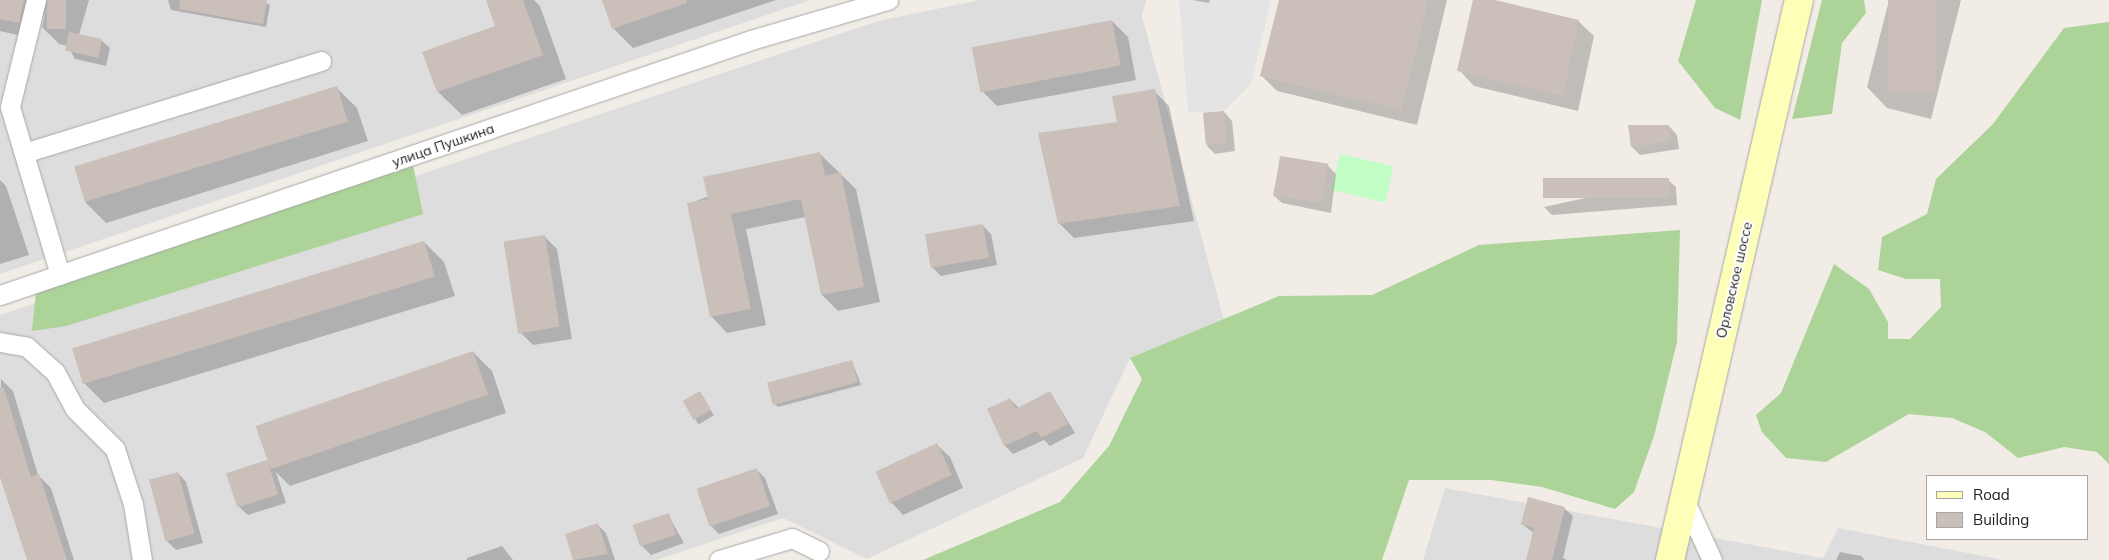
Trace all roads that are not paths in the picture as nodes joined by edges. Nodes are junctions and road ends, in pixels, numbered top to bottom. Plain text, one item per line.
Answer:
1 (36, 0) edge
2 (888, 0) edge
3 (1800, 0) edge
4 (321, 61) dead end
5 (24, 153) junction
6 (60, 275) junction
7 (0, 295) edge
8 (0, 342) edge
9 (1684, 499) junction
10 (820, 551) dead end
11 (142, 560) edge
12 (719, 560) edge
13 (1670, 560) edge
14 (1712, 560) edge

1 - 5 street
2 - 6 street, улица Пушкина
3 - 9 main road, Орловское шоссе
4 - 5 street
5 - 6 street
6 - 7 street, улица Пушкина
8 - 11 street
9 - 13 main road, Орловское шоссе
9 - 14 street
10 - 12 street

